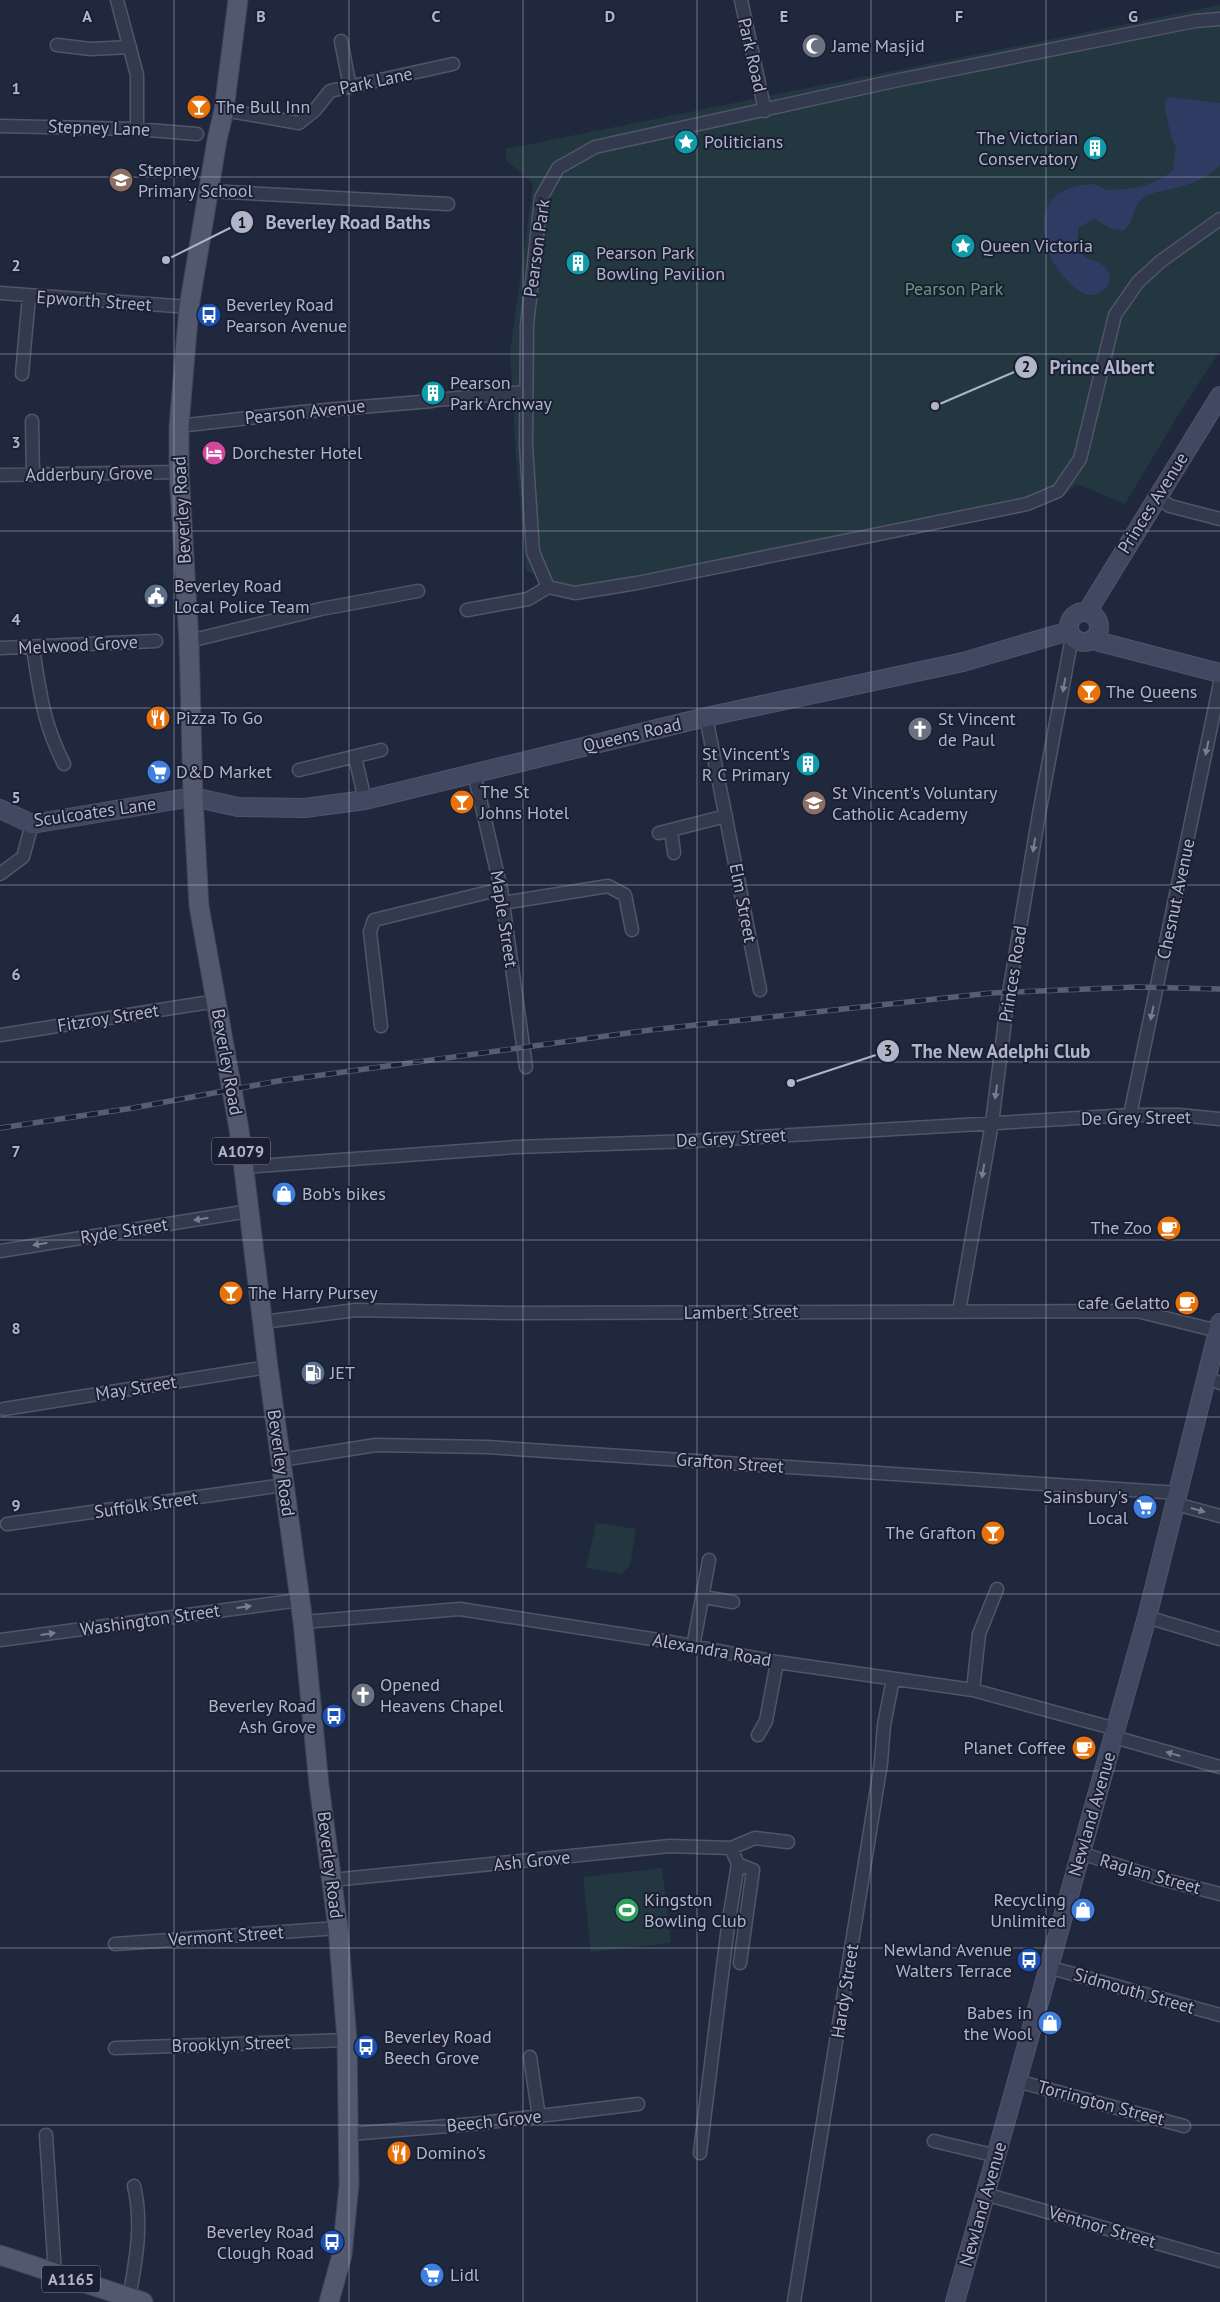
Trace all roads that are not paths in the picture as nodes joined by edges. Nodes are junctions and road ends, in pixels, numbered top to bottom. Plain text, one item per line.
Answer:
1 (117, 0) edge
2 (238, 0) edge
3 (741, 0) edge
4 (1220, 19) edge
5 (341, 41) dead end
6 (57, 45) dead end
7 (130, 47) junction
8 (453, 64) dead end
9 (350, 87) junction
10 (224, 110) junction
11 (765, 111) junction
12 (0, 126) edge
13 (137, 129) junction
14 (197, 134) dead end
15 (208, 191) junction
16 (448, 204) dead end
17 (1220, 219) edge
18 (0, 293) edge
19 (29, 296) junction
20 (188, 308) junction
21 (22, 374) dead end
22 (525, 392) junction
23 (1220, 396) edge
24 (32, 421) dead end
25 (179, 426) junction
26 (179, 472) junction
27 (0, 475) edge
28 (33, 475) junction
29 (1157, 497) junction
30 (1220, 519) edge
31 (548, 587) junction
32 (418, 591) dead end
33 (467, 610) dead end
34 (1087, 612) junction
35 (1071, 634) junction
36 (1095, 638) junction
37 (156, 641) dead end
38 (189, 641) junction
39 (0, 648) edge
40 (33, 648) junction
41 (1220, 673) edge
42 (1220, 683) edge
43 (706, 718) junction
44 (381, 750) dead end
45 (355, 757) junction
46 (64, 764) dead end
47 (299, 770) dead end
48 (474, 774) junction
49 (193, 797) junction
50 (365, 800) junction
51 (0, 809) edge
52 (726, 816) junction
53 (32, 824) junction
54 (674, 853) dead end
55 (0, 874) edge
56 (501, 889) junction
57 (504, 903) junction
58 (632, 930) dead end
59 (760, 990) dead end
60 (217, 1002) junction
61 (382, 1026) dead end
62 (0, 1036) edge
63 (526, 1067) dead end
64 (1130, 1115) junction
65 (1220, 1119) edge
66 (992, 1123) junction
67 (243, 1167) junction
68 (249, 1211) junction
69 (0, 1251) edge
70 (959, 1311) junction
71 (263, 1322) junction
72 (1219, 1327) edge
73 (268, 1367) junction
74 (1214, 1380) edge
75 (4, 1409) dead end
76 (281, 1460) junction
77 (284, 1485) junction
78 (1178, 1498) junction
79 (1220, 1516) edge
80 (7, 1524) dead end
81 (709, 1560) dead end
82 (997, 1589) dead end
83 (703, 1597) junction
84 (300, 1600) junction
85 (733, 1602) dead end
86 (1147, 1616) junction
87 (304, 1622) junction
88 (1220, 1639) edge
89 (0, 1640) edge
90 (693, 1646) junction
91 (778, 1662) junction
92 (893, 1680) junction
93 (973, 1690) junction
94 (1115, 1733) junction
95 (758, 1735) dead end
96 (1220, 1767) edge
97 (788, 1842) dead end
98 (732, 1848) junction
99 (1080, 1853) junction
100 (738, 1864) junction
101 (332, 1880) junction
102 (1220, 1894) edge
103 (338, 1928) junction
104 (115, 1944) dead end
105 (740, 1963) dead end
106 (1048, 1968) junction
107 (1220, 2015) edge
108 (347, 2040) junction
109 (115, 2048) dead end
110 (530, 2057) dead end
111 (1017, 2081) junction
112 (638, 2104) dead end
113 (539, 2117) junction
114 (1184, 2126) dead end
115 (350, 2134) junction
116 (46, 2135) dead end
117 (934, 2141) dead end
118 (700, 2153) dead end
119 (997, 2156) junction
120 (133, 2185) dead end
121 (985, 2194) junction
122 (0, 2255) edge
123 (1220, 2260) edge
124 (55, 2274) junction
125 (136, 2300) edge
126 (329, 2302) edge
127 (794, 2302) edge
128 (955, 2302) edge

1 - 7 street
2 - 10 main road, Beverley Road / A1079
3 - 11 street, Park Road
4 - 11 street, Pearson Park
5 - 9 street
6 - 7 street
7 - 13 street
8 - 9 street, Park Lane
9 - 10 street, Park Lane
10 - 15 main road, Beverley Road / A1079
11 - 22 street, Pearson Park
12 - 13 street, Stepney Lane
13 - 14 street, Stepney Lane
15 - 16 street
15 - 20 main road, Beverley Road / A1079
17 - 31 street
18 - 19 street, Epworth Street
19 - 20 street, Epworth Street
19 - 21 street
20 - 25 main road, Beverley Road / A1079
22 - 25 street, Pearson Avenue
22 - 31 street, Pearson Park
23 - 29 street, Princes Avenue
24 - 28 street
25 - 26 main road, Beverley Road / A1079
26 - 28 street, Adderbury Grove
26 - 38 main road, Beverley Road / A1079
27 - 28 street, Adderbury Grove
29 - 30 street
29 - 34 street, Princes Avenue
31 - 33 street
32 - 38 street
34 - 35 street
34 - 36 street
35 - 36 street
35 - 43 street, Queens Road
35 -> 66 street, Princes Road
36 - 41 street
37 - 40 street, Melwood Grove
38 - 49 main road, Beverley Road / A1079
39 - 40 street, Melwood Grove
40 - 46 street
42 -> 64 street, Chesnut Avenue
43 - 48 street, Queens Road
43 - 52 street, Elm Street
44 - 45 street
45 - 47 street
45 - 50 street
48 - 50 street, Queens Road
48 - 56 street, Maple Street
49 - 50 street, Queens Road
49 - 53 street, Sculcoates Lane
49 - 60 main road, Beverley Road / A1079
51 - 53 street, Sculcoates Lane
52 - 54 street
52 - 59 street, Elm Street
53 - 55 street
56 - 57 street, Maple Street
56 - 61 street
57 - 58 street
57 - 63 street, Maple Street
60 - 62 street, Fitzroy Street
60 - 67 main road, Beverley Road / A1079
64 - 65 street, De Grey Street
64 - 66 street, De Grey Street
66 - 67 street, De Grey Street
66 -> 70 street, Princes Road
67 - 68 main road, Beverley Road / A1079
68 -> 69 street, Ryde Street
68 - 71 main road, Beverley Road / A1079
70 - 71 street, Lambert Street
70 - 72 street, Lambert Street
71 - 73 main road, Beverley Road / A1079
72 - 74 street, Newland Avenue
73 - 75 street, May Street
73 - 76 main road, Beverley Road / A1079
74 - 78 street, Newland Avenue
76 - 77 main road, Beverley Road / A1079
76 - 78 street, Grafton Street
77 - 80 street, Suffolk Street
77 - 84 main road, Beverley Road / A1079
78 -> 79 street, Grafton Street
78 - 86 street, Newland Avenue
81 - 83 street
82 - 93 street
83 - 85 street
83 - 90 street
84 - 87 main road, Beverley Road / A1079
89 -> 84 street, Washington Street
86 - 88 street
86 - 94 street, Newland Avenue
87 - 90 street, Alexandra Road
87 - 101 main road, Beverley Road / A1079
90 - 91 street, Alexandra Road
91 - 92 street, Alexandra Road
91 - 95 street
92 - 93 street, Alexandra Road
92 - 127 street, Hardy Street
93 - 94 street, Alexandra Road
96 -> 94 street, Alexandra Road
94 - 99 street, Newland Avenue
97 - 98 street, Ash Grove
98 - 100 street
98 - 101 street, Ash Grove
99 - 102 street, Raglan Street
99 - 106 street, Newland Avenue
100 - 105 street
100 - 118 street
101 - 103 main road, Beverley Road / A1079
103 - 104 street, Vermont Street
103 - 108 main road, Beverley Road / A1079
106 - 107 street, Sidmouth Street
106 - 111 street, Newland Avenue
108 - 109 street, Brooklyn Street
108 - 115 main road, Beverley Road / A1079
110 - 113 street
111 - 114 street, Torrington Street
111 - 119 street, Newland Avenue
112 - 113 street, Beech Grove
113 - 115 street, Beech Grove
115 - 126 main road, Beverley Road / A1079
116 - 124 street
117 - 119 street
119 - 121 street, Newland Avenue
120 - 125 street
121 - 123 street, Ventnor Street
121 - 128 street, Newland Avenue
122 - 124 main road, A1165
124 - 125 main road, A1165

